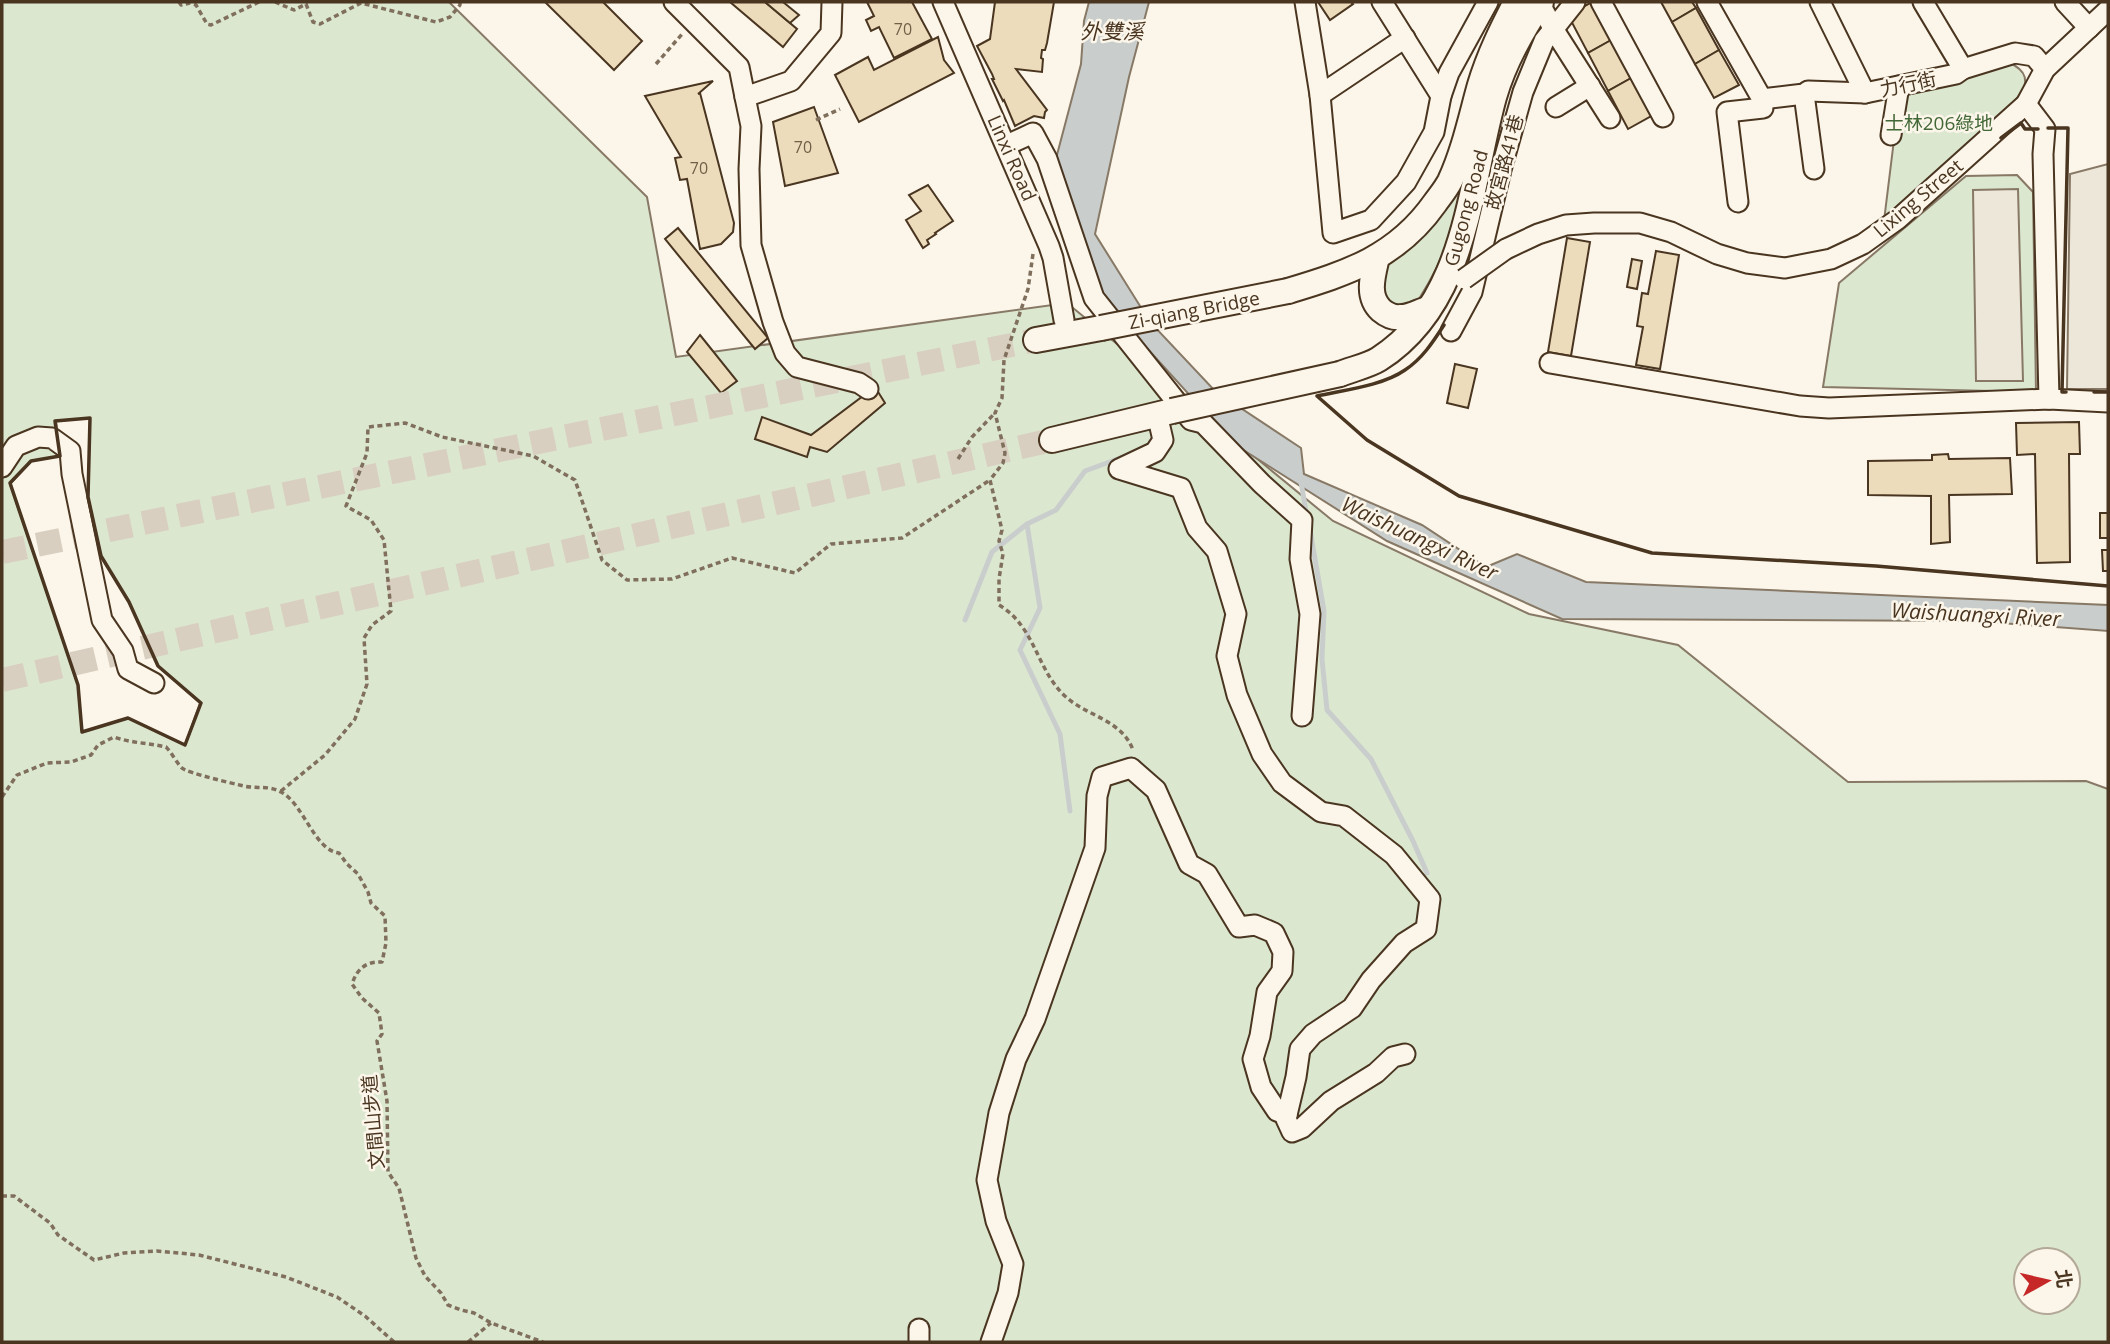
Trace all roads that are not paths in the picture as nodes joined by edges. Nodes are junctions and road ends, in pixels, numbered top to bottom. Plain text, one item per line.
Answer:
1 (674, 2) edge
2 (832, 2) edge
3 (943, 2) edge
4 (1305, 2) edge
5 (1382, 2) edge
6 (1488, 2) edge
7 (1534, 2) edge
8 (1575, 2) edge
9 (1601, 2) edge
10 (1707, 2) edge
11 (1820, 2) edge
12 (1923, 2) edge
13 (2065, 2) edge
14 (2108, 10) edge
15 (2089, 28) junction
16 (1554, 30) junction
17 (1405, 38) junction
18 (1963, 69) junction
19 (2045, 69) junction
20 (1590, 86) junction
21 (1899, 86) junction
22 (1865, 93) junction
23 (1804, 94) junction
24 (1320, 95) junction
25 (1441, 96) junction
26 (745, 97) junction
27 (1762, 99) junction
28 (2026, 104) junction
29 (1556, 107) dead end
30 (1663, 117) dead end
31 (1610, 118) dead end
32 (1891, 135) dead end
33 (1006, 145) junction
34 (1814, 169) dead end
35 (1738, 202) dead end
36 (1377, 257) junction
37 (1288, 291) joint
38 (1445, 292) junction
39 (1064, 320) dead end
40 (1451, 331) dead end
41 (1036, 340) tunnel mouth
42 (1550, 363) dead end
43 (868, 389) dead end
44 (2049, 400) junction
45 (2108, 402) edge
46 (1166, 419) junction
47 (1052, 440) tunnel mouth
48 (2, 467) edge
49 (154, 683) dead end
50 (1302, 716) dead end
51 (1405, 1054) dead end
52 (1287, 1115) junction
53 (991, 1342) edge

1 - 26 street
2 - 26 street
3 - 33 street, Linxi Road
4 - 24 street
5 - 17 street
6 - 25 street
7 - 16 street
7 - 36 main road, Gugong Road
7 - 38 main road, Gugong Road
8 - 16 street, 故宮路41巷
9 - 30 street
10 - 27 street
11 - 22 street
12 - 18 street
13 - 15 street
14 - 15 street, Lixing Street
15 - 19 street, Lixing Street
16 - 20 street
16 - 40 street, 故宮路41巷
17 - 24 street
17 - 25 street
18 - 19 street, 力行街
18 - 21 street, 力行街
19 - 28 street, Lixing Street
20 - 29 street
20 - 31 street
21 - 22 street, 力行街
21 - 32 street
22 - 23 street, 力行街
23 - 27 street, 力行街
23 - 34 street
24 - 25 street
26 - 43 street
27 - 35 street, 力行街
28 - 38 street, Lixing Street, bridge
28 - 44 street
33 - 39 street, Linxi Road
33 - 50 street
36 - 37 main road, Gugong Road
36 - 38 main road
37 - 41 main road, Zi-qiang Bridge, bridge
38 - 46 main road, Gugong Road, bridge
42 - 44 street
44 - 45 street
46 - 47 main road
46 - 52 street
48 - 49 street
51 - 52 street
52 - 53 street

